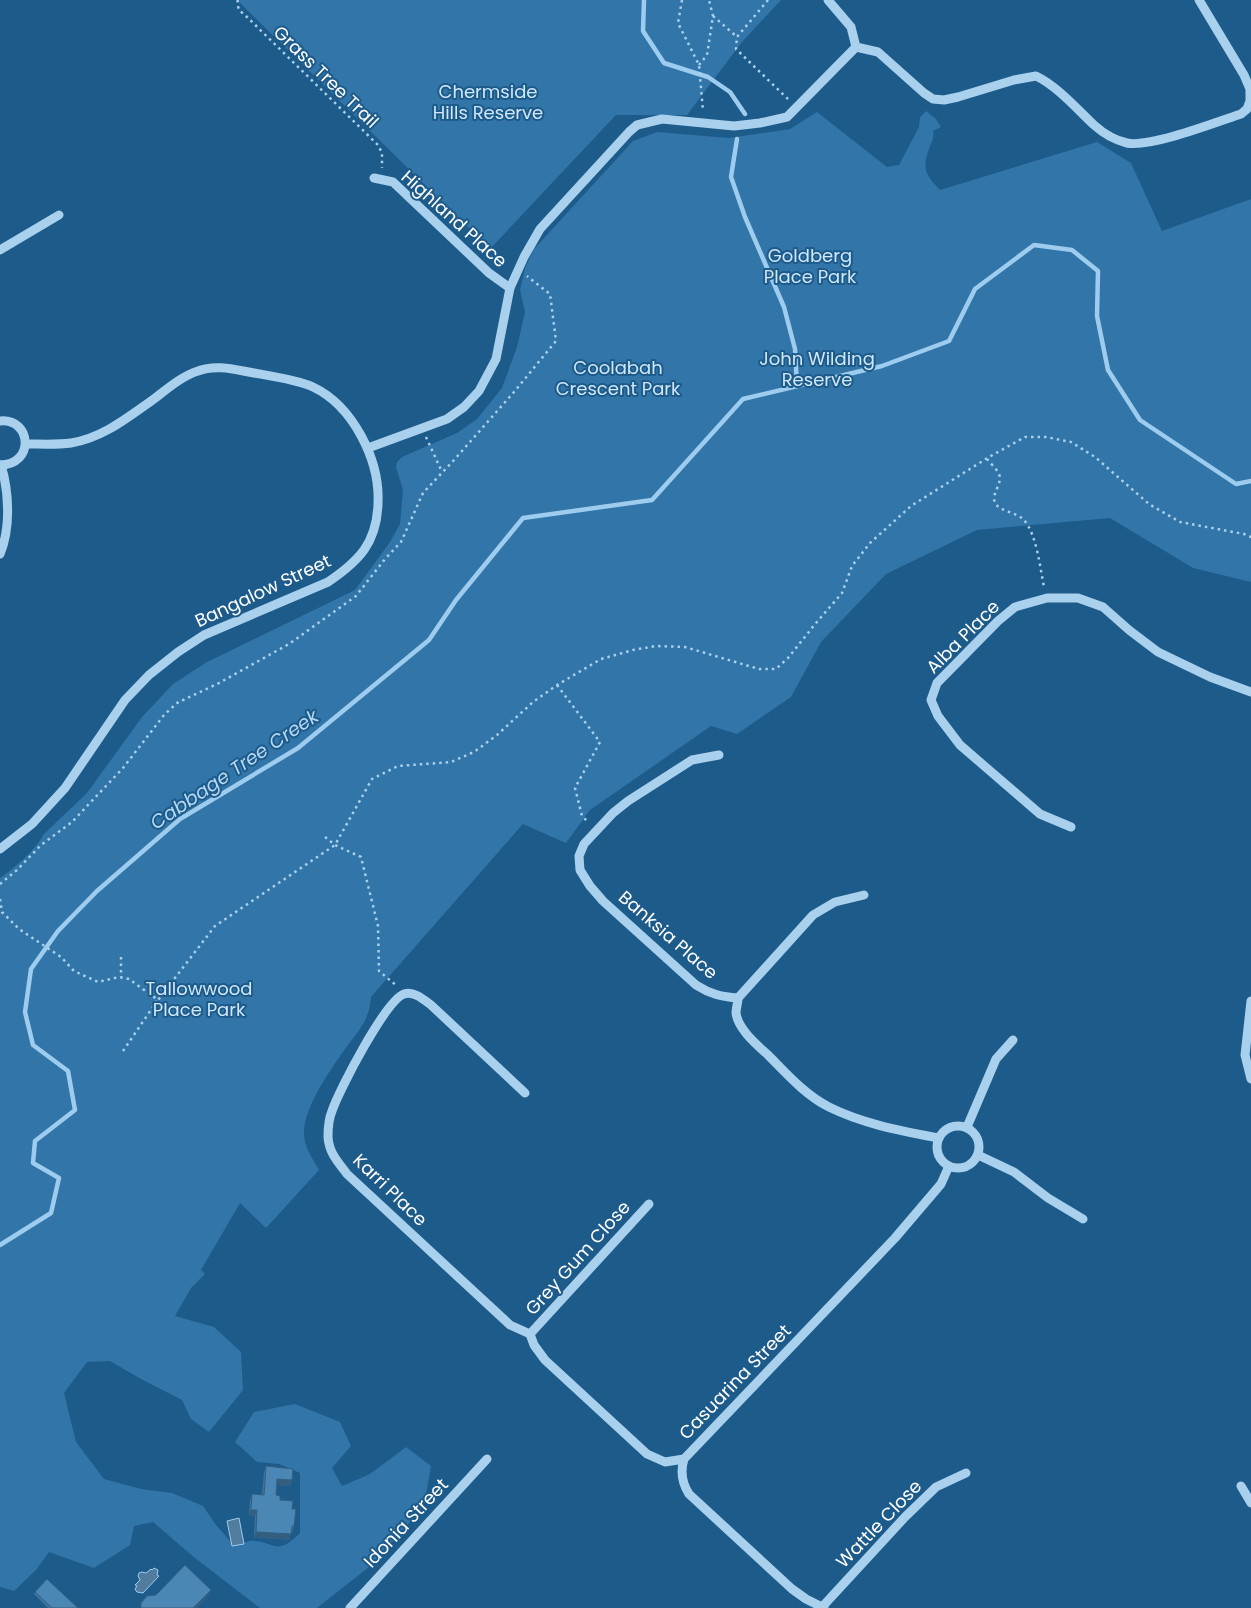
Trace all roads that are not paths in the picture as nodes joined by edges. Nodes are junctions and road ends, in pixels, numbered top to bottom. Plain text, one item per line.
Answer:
1 (828, 0) edge
2 (1199, 0) edge
3 (856, 46) junction
4 (1250, 102) edge
5 (378, 178) road end
6 (59, 215) dead end
7 (0, 250) edge
8 (510, 288) junction
9 (0, 421) edge
10 (26, 444) junction
11 (368, 448) junction
12 (0, 465) edge
13 (0, 554) edge
14 (1251, 692) edge
15 (719, 755) dead end
16 (1071, 827) dead end
17 (0, 849) edge
18 (864, 895) dead end
19 (738, 998) junction
20 (1251, 1001) edge
21 (1013, 1040) dead end
22 (1251, 1079) edge
23 (525, 1092) dead end
24 (967, 1127) junction
25 (939, 1138) junction
26 (978, 1155) junction
27 (949, 1166) junction
28 (649, 1204) dead end
29 (1083, 1219) dead end
30 (530, 1334) junction
31 (487, 1459) dead end
32 (684, 1459) junction
33 (966, 1472) dead end
34 (1241, 1486) dead end
35 (1251, 1503) edge
36 (824, 1607) edge
37 (350, 1608) edge

1 - 3 street
2 - 4 street
3 - 4 street
3 - 8 street
5 - 8 street, Highland Place
6 - 7 street
8 - 11 street
9 - 10 street
10 - 11 street, Bangalow Street
10 - 12 street
11 - 17 street, Bangalow Street
12 - 13 street
14 - 16 street, Alba Place
15 - 19 street, Banksia Place
18 - 19 street
19 - 25 street
20 - 22 street
21 - 24 street
23 - 30 street, Karri Place
24 - 25 street
24 - 26 street
25 - 27 street
26 - 27 street
26 - 29 street
27 - 32 street, Casuarina Street
28 - 30 street, Grey Gum Close
30 - 32 street
31 - 37 street, Idonia Street
32 - 36 street, Casuarina Street
33 - 36 street, Wattle Close
34 - 35 street

